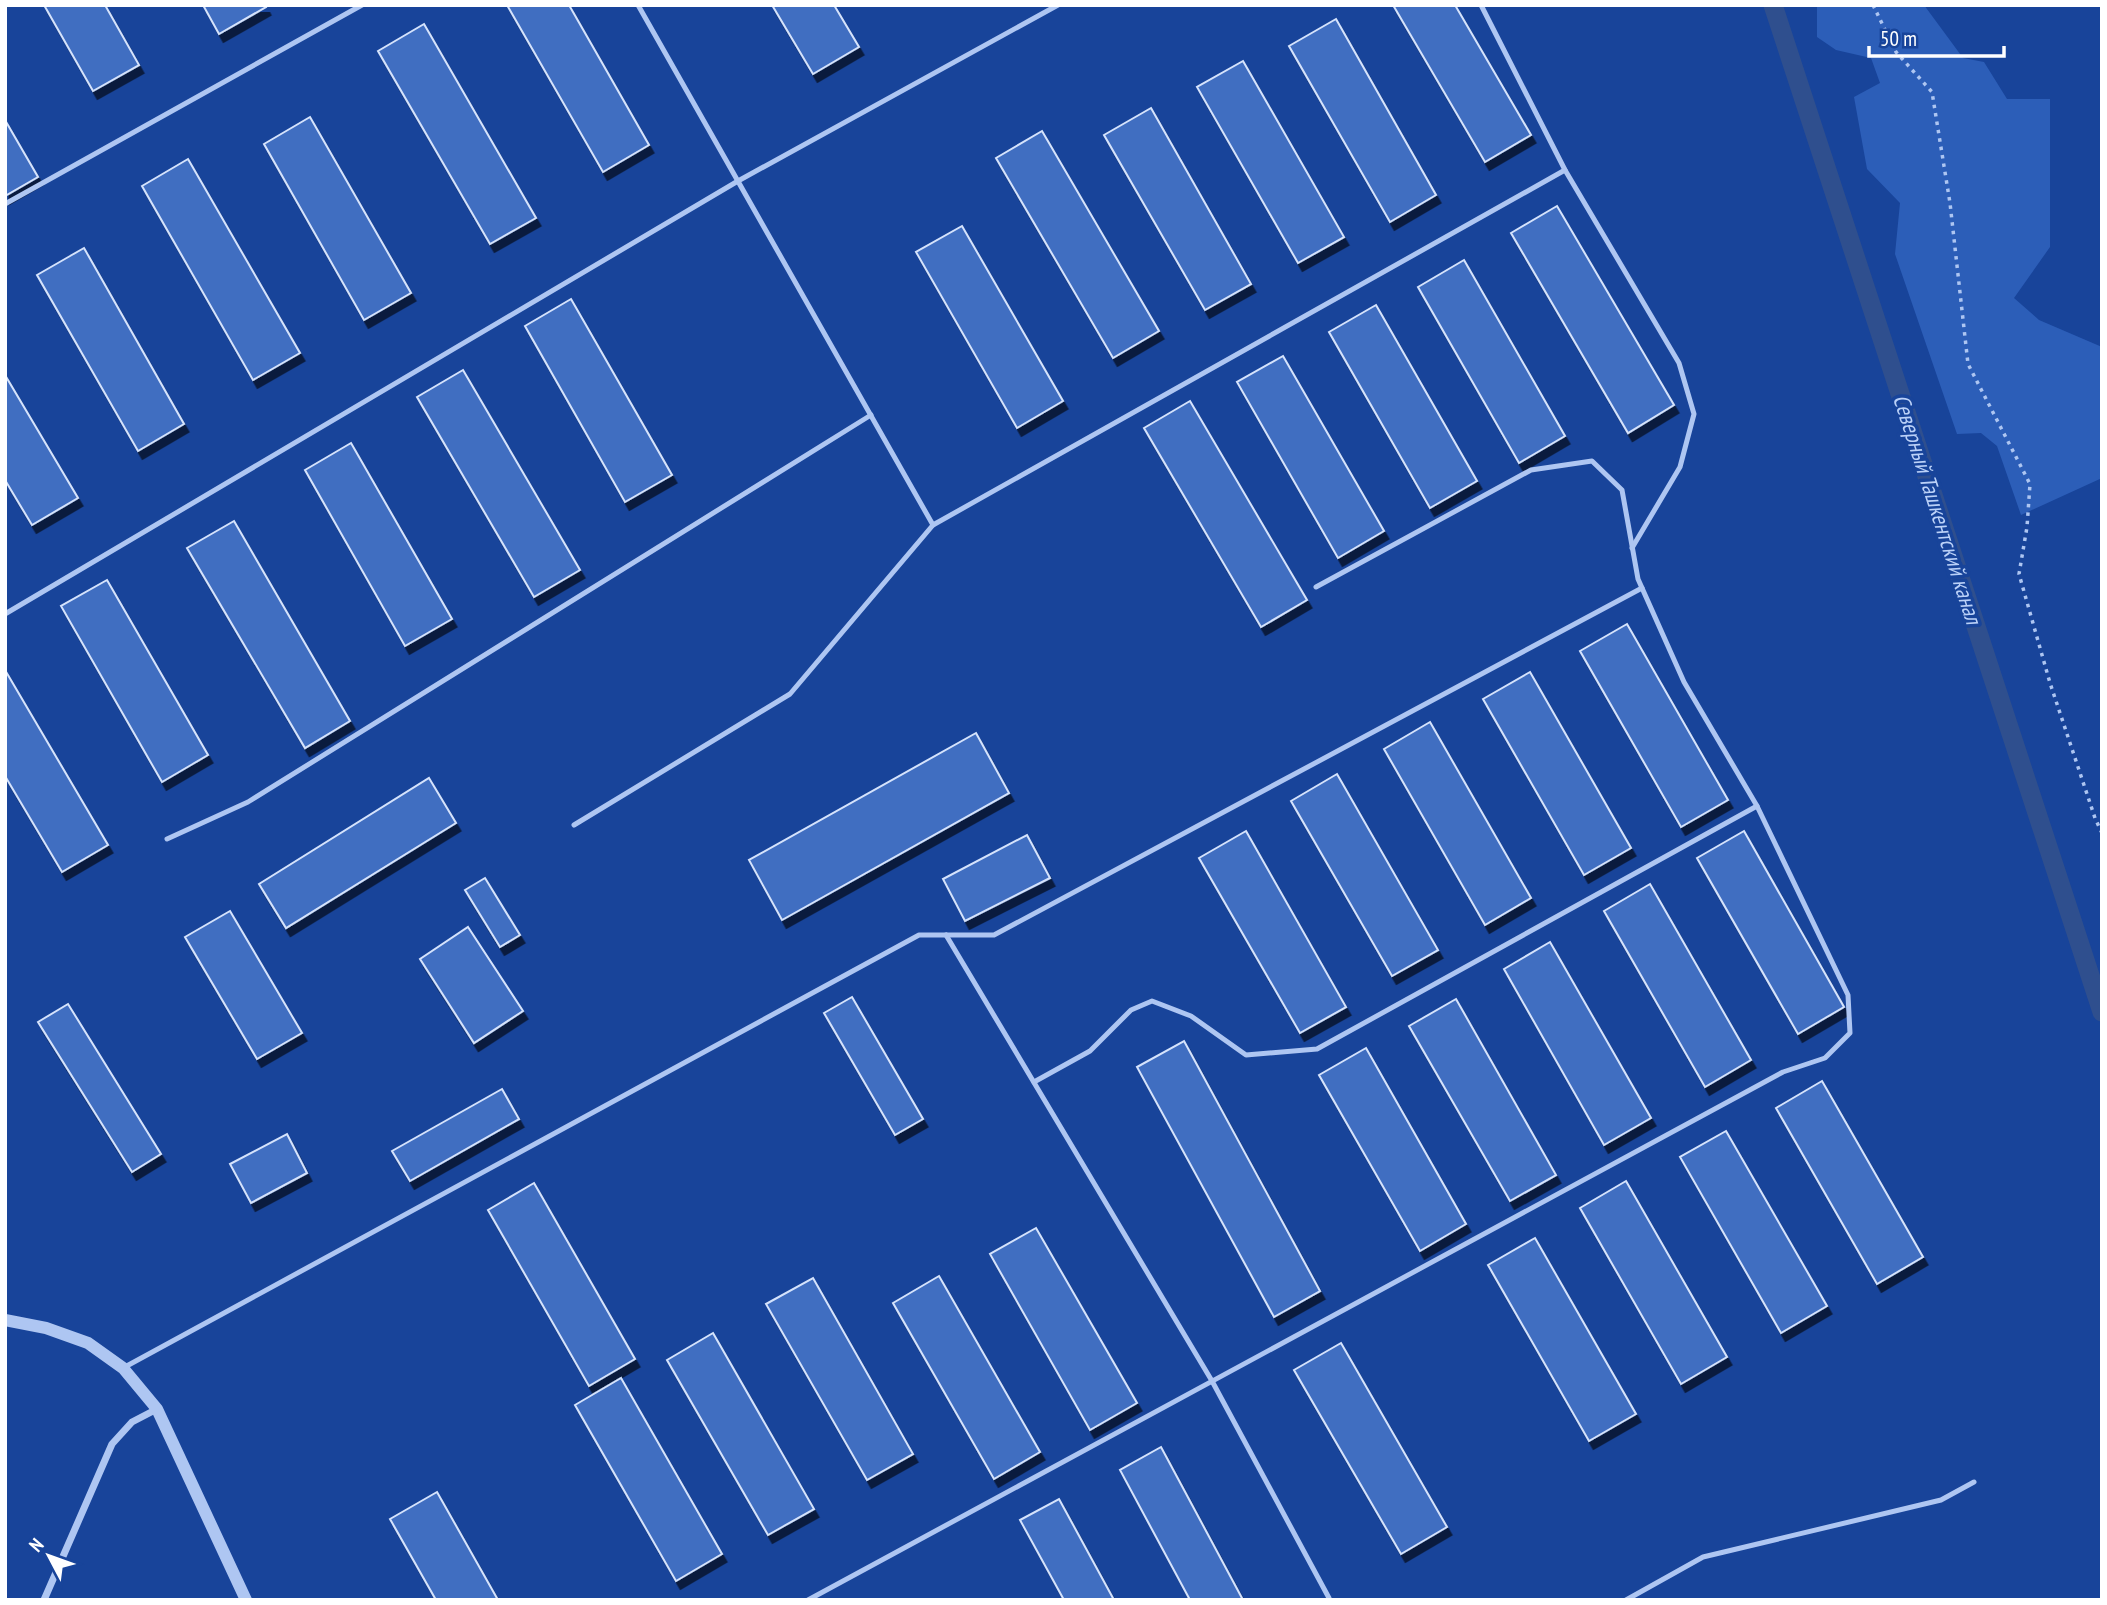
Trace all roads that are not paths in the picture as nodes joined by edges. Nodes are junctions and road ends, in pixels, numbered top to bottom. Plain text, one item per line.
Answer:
1 (362, 5) edge
2 (638, 5) edge
3 (1058, 5) edge
4 (1481, 5) edge
5 (1565, 170) junction
6 (738, 181) junction
7 (5, 204) edge
8 (871, 415) junction
9 (933, 524) junction
10 (1632, 548) junction
11 (1316, 587) dead end
12 (1642, 588) junction
13 (5, 614) edge
14 (1757, 806) junction
15 (574, 825) dead end
16 (167, 839) dead end
17 (946, 934) junction
18 (1034, 1082) junction
19 (5, 1320) edge
20 (123, 1368) junction
21 (1212, 1381) junction
22 (157, 1409) junction
23 (1974, 1482) dead end
24 (1329, 1598) edge
25 (44, 1600) edge
26 (246, 1600) edge
27 (808, 1600) edge
28 (1626, 1600) edge

1 - 7 lane
2 - 6 lane
3 - 6 lane
4 - 5 lane
5 - 9 lane
5 - 10 lane
6 - 8 lane
6 - 13 lane
8 - 9 lane
8 - 16 lane
9 - 15 lane
10 - 11 lane
10 - 12 lane
12 - 14 lane
12 - 17 lane
14 - 18 lane
14 - 21 lane
17 - 18 lane
17 - 20 lane
18 - 21 lane
19 - 20 street
20 - 22 street
21 - 24 lane
21 - 27 lane
22 - 25 street
22 - 26 street
23 - 28 lane

